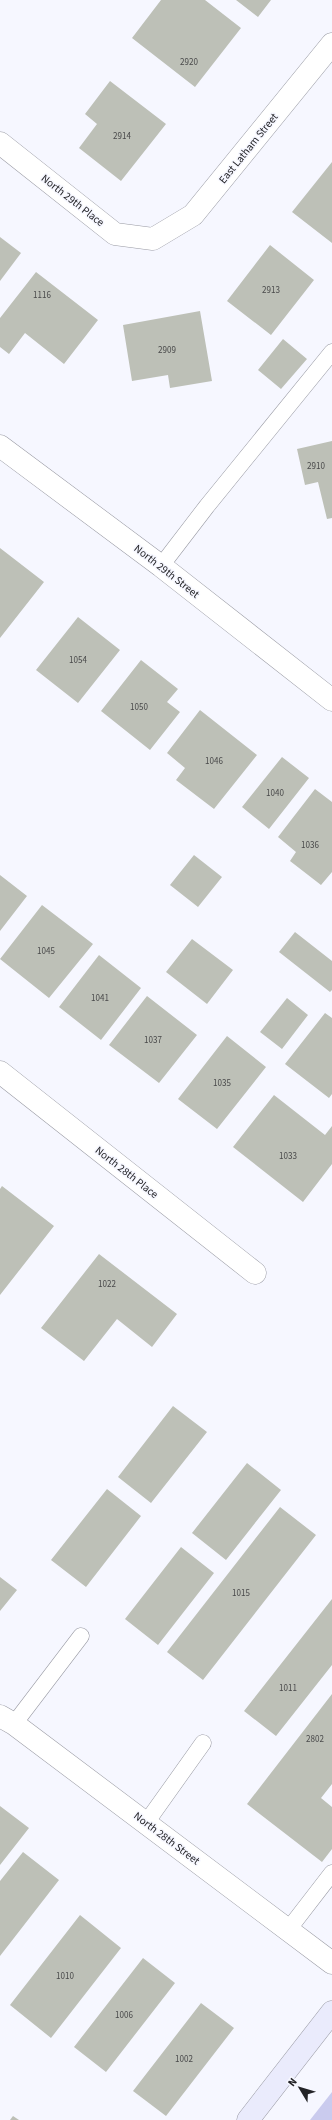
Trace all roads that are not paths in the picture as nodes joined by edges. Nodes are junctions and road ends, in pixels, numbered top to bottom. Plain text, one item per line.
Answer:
1 (332, 44) edge
2 (0, 143) edge
3 (153, 239) joint
4 (332, 352) edge
5 (0, 446) edge
6 (161, 566) junction
7 (332, 700) edge
8 (0, 1072) edge
9 (255, 1273) dead end
10 (81, 1636) dead end
11 (7, 1720) edge
12 (203, 1743) dead end
13 (146, 1823) junction
14 (332, 1873) edge
15 (288, 1930) junction
16 (332, 1963) edge
17 (332, 2012) edge
18 (248, 2120) edge

1 - 3 street, East Latham Street
2 - 3 street, North 29th Place
4 - 6 lane
5 - 6 street, North 29th Street
6 - 7 street, North 29th Street
8 - 9 street, North 28th Place
10 - 11 lane
11 - 13 street, North 28th Street
12 - 13 lane
13 - 15 street, North 28th Street
14 - 15 lane
15 - 16 street, North 28th Street
17 - 18 street

